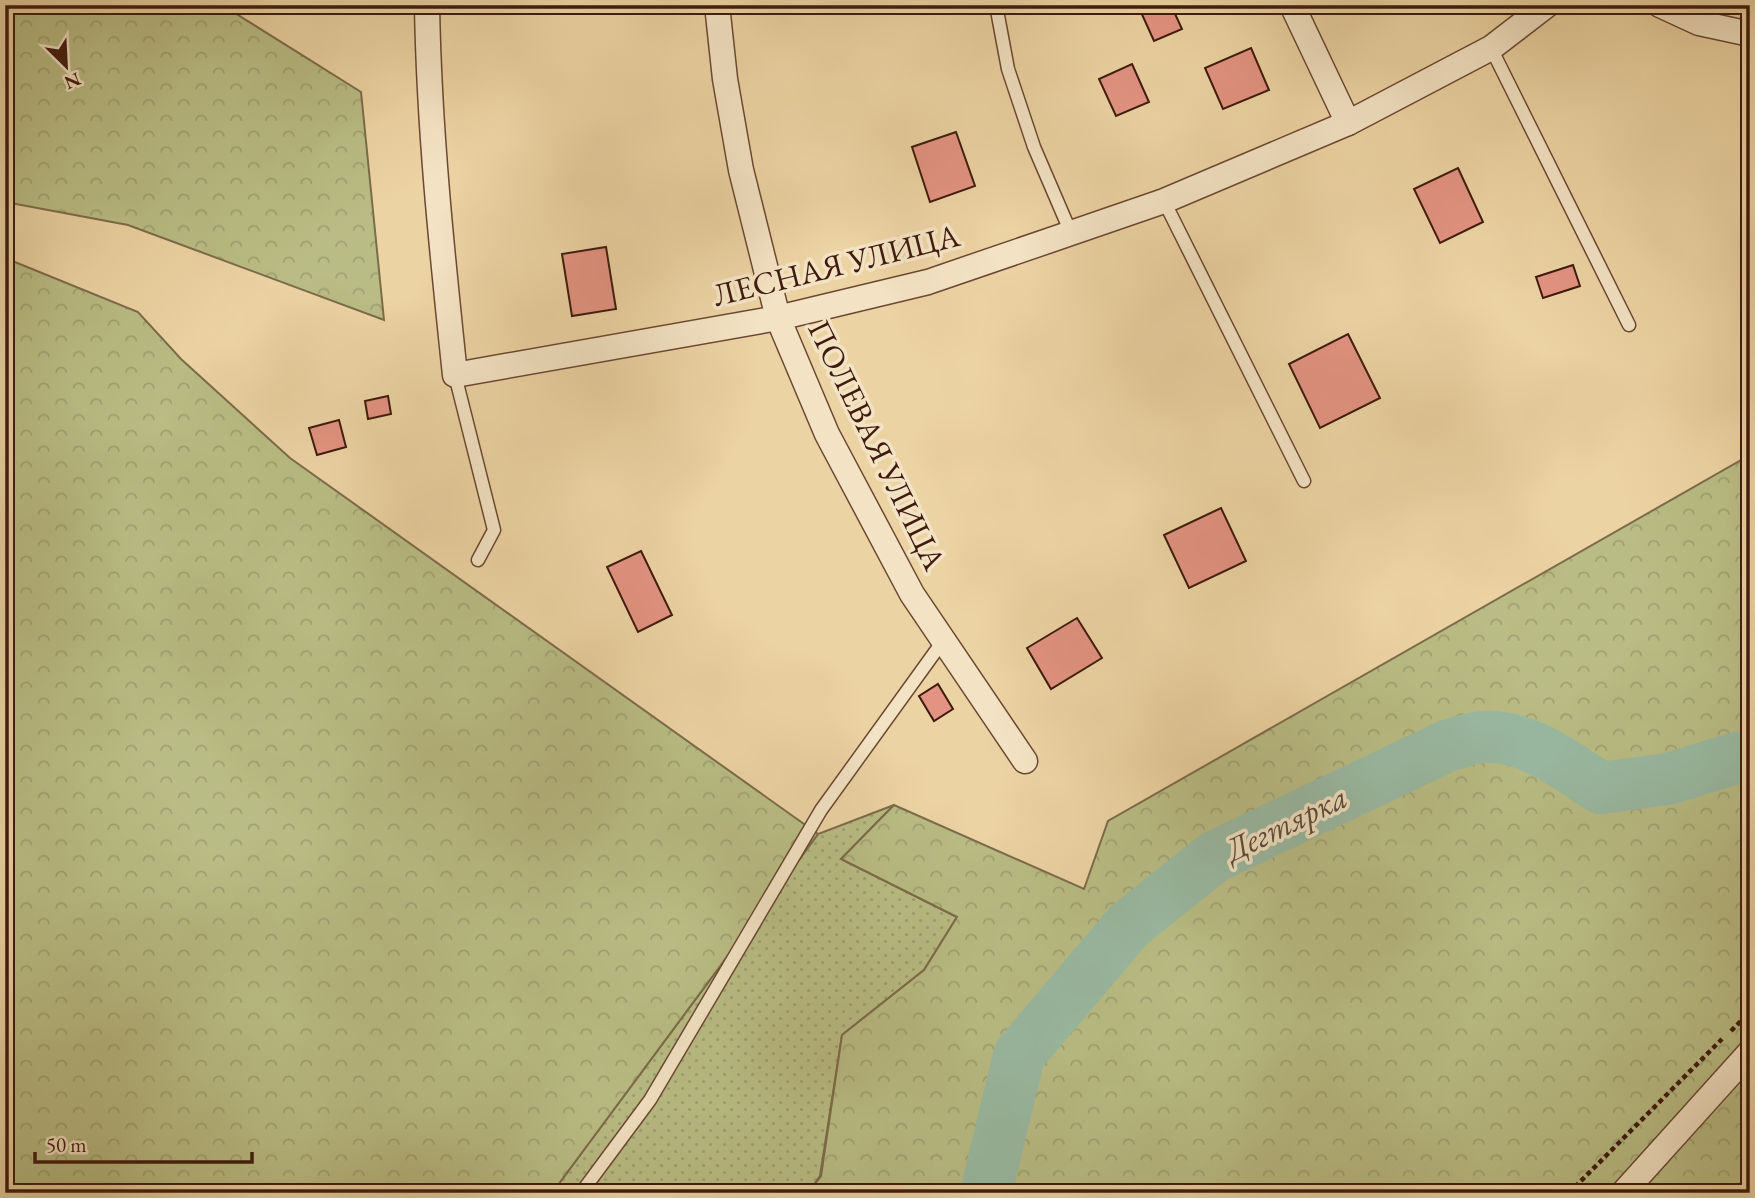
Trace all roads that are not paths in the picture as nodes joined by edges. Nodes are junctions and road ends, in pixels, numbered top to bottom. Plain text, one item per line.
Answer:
1 (428, 5) edge
2 (717, 5) edge
3 (996, 5) edge
4 (1292, 5) edge
5 (1547, 5) edge
6 (1660, 5) edge
7 (1750, 34) edge
8 (1491, 48) junction
9 (1348, 123) junction
10 (1164, 201) junction
11 (1071, 233) junction
12 (778, 318) junction
13 (1629, 325) dead end
14 (455, 375) junction
15 (1304, 481) dead end
16 (478, 560) dead end
17 (943, 640) junction
18 (1025, 761) dead end
19 (1750, 1052) edge
20 (581, 1193) edge
21 (1622, 1193) edge

1 - 14 street
2 - 12 street, ПОЛЕВАЯ УЛИЦА
3 - 11 lane
4 - 9 street
5 - 8 street, ЛЕСНАЯ УЛИЦА
6 - 7 street
8 - 9 street, ЛЕСНАЯ УЛИЦА
8 - 13 lane
9 - 10 street, ЛЕСНАЯ УЛИЦА
10 - 11 street, ЛЕСНАЯ УЛИЦА
10 - 15 lane
11 - 12 street, ЛЕСНАЯ УЛИЦА
12 - 14 street, ЛЕСНАЯ УЛИЦА
12 - 17 street, ПОЛЕВАЯ УЛИЦА
14 - 16 lane
17 - 18 street, ПОЛЕВАЯ УЛИЦА
17 - 20 lane
19 - 21 street

